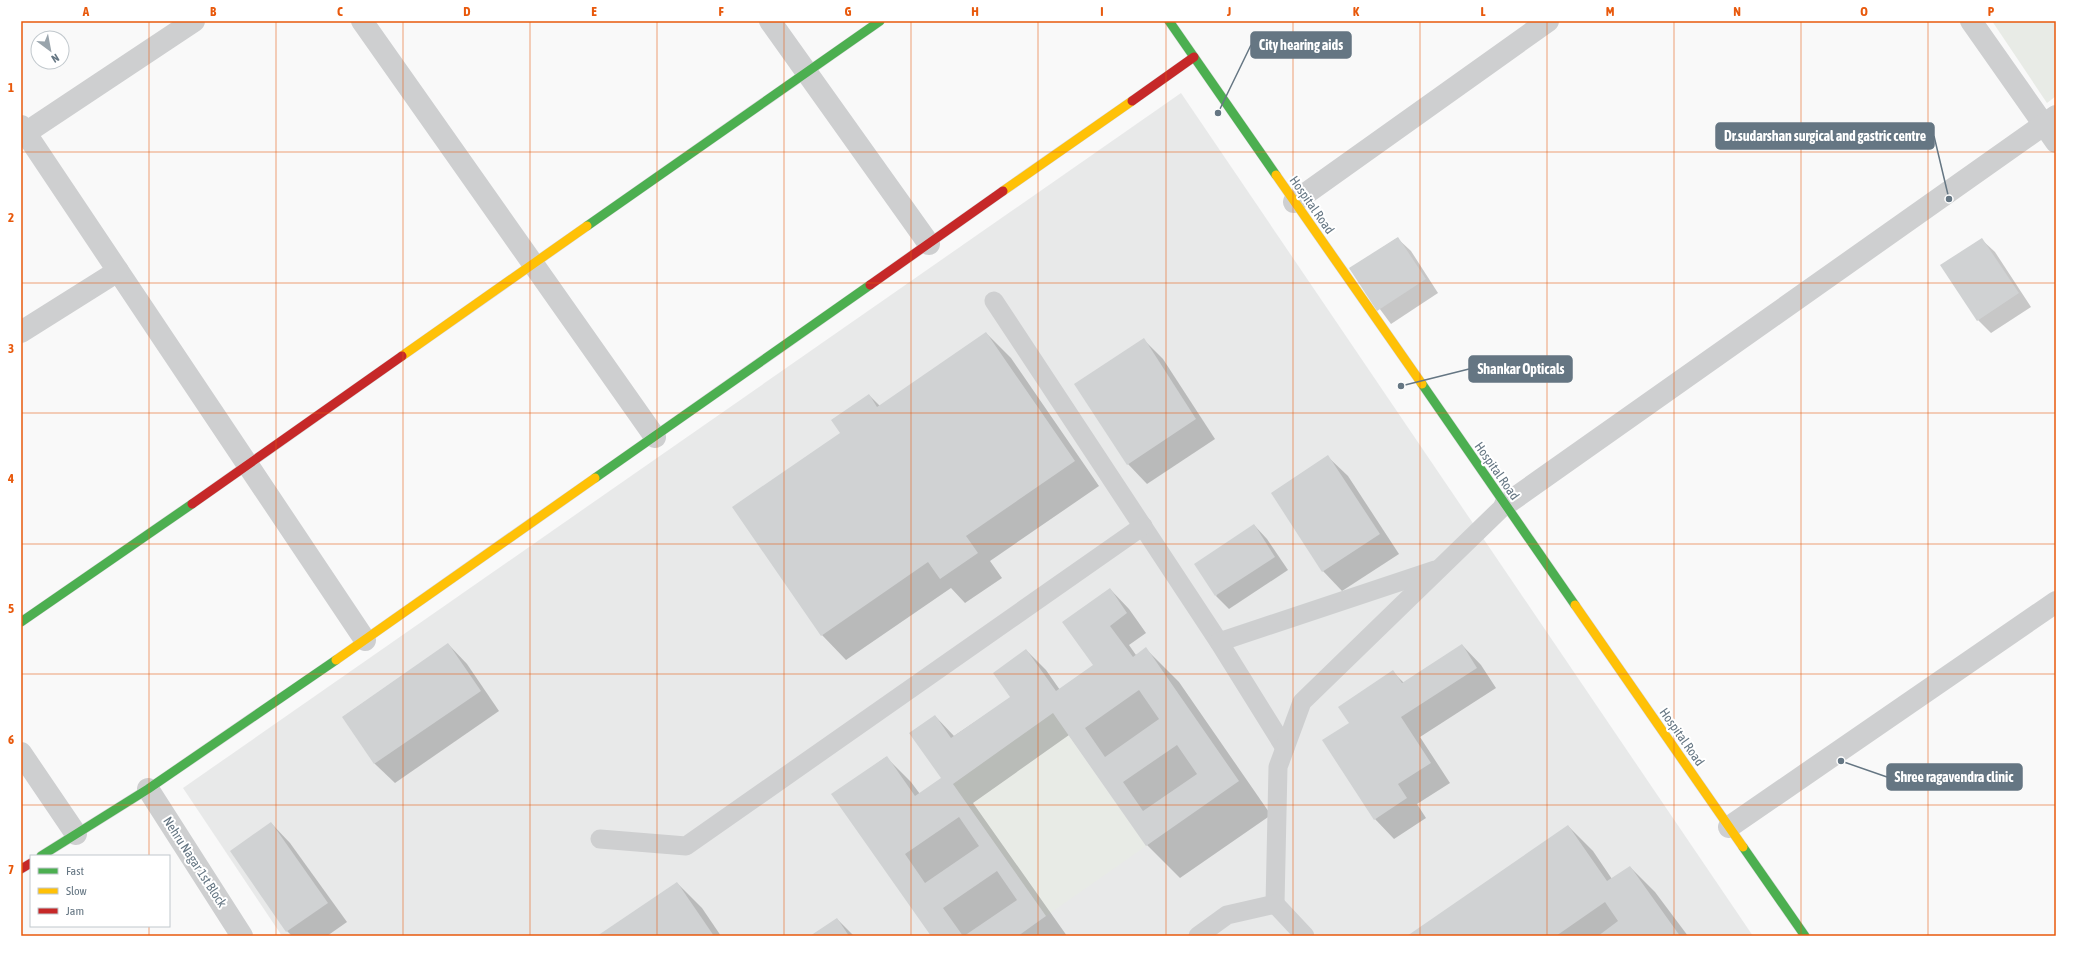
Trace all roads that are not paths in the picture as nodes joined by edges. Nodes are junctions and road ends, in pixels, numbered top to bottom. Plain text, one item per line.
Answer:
1 (194, 21) edge
2 (362, 21) edge
3 (770, 21) edge
4 (880, 21) edge
5 (1169, 21) edge
6 (1548, 21) edge
7 (1970, 21) edge
8 (1194, 57) junction
9 (806, 72) junction
10 (2050, 120) edge
11 (22, 131) edge
12 (2056, 142) edge
13 (1294, 202) junction
14 (929, 244) junction
15 (533, 263) junction
16 (118, 271) junction
17 (994, 301) dead end
18 (21, 332) edge
19 (655, 437) junction
20 (248, 466) junction
21 (1505, 505) junction
22 (1143, 526) junction
23 (1440, 568) junction
24 (2056, 602) edge
25 (21, 622) edge
26 (365, 640) junction
27 (1219, 642) junction
28 (1285, 748) junction
29 (21, 753) edge
30 (148, 788) junction
31 (1729, 827) junction
32 (76, 834) junction
33 (600, 839) dead end
34 (43, 855) edge
35 (30, 864) edge
36 (21, 869) edge
37 (1275, 904) junction
38 (242, 936) edge
39 (1198, 936) edge
40 (1305, 936) edge
41 (1804, 936) edge

1 - 11 street
2 - 15 street
3 - 9 street
4 - 9 street
5 - 8 street, Hospital Road
6 - 13 street
7 - 10 street
8 - 13 street, Hospital Road
8 - 14 street
9 - 14 street
9 - 15 street
10 - 12 street
10 - 21 street
11 - 16 street
13 - 21 street, Hospital Road
14 - 19 street
15 - 19 street
15 - 20 street
16 - 18 street
16 - 20 street
17 - 22 lane
19 - 26 street
20 - 25 street
20 - 26 street
21 - 23 lane
21 - 31 street, Hospital Road
22 - 27 lane
22 - 33 lane
23 - 27 lane
23 - 28 lane
24 - 31 street
26 - 30 street
27 - 28 lane
28 - 37 lane
29 - 32 street
30 - 32 street
30 - 38 street, Nehru Nagar 1st Block
31 - 41 street, Hospital Road
32 - 34 street
35 - 36 street
37 - 39 lane
37 - 40 lane

